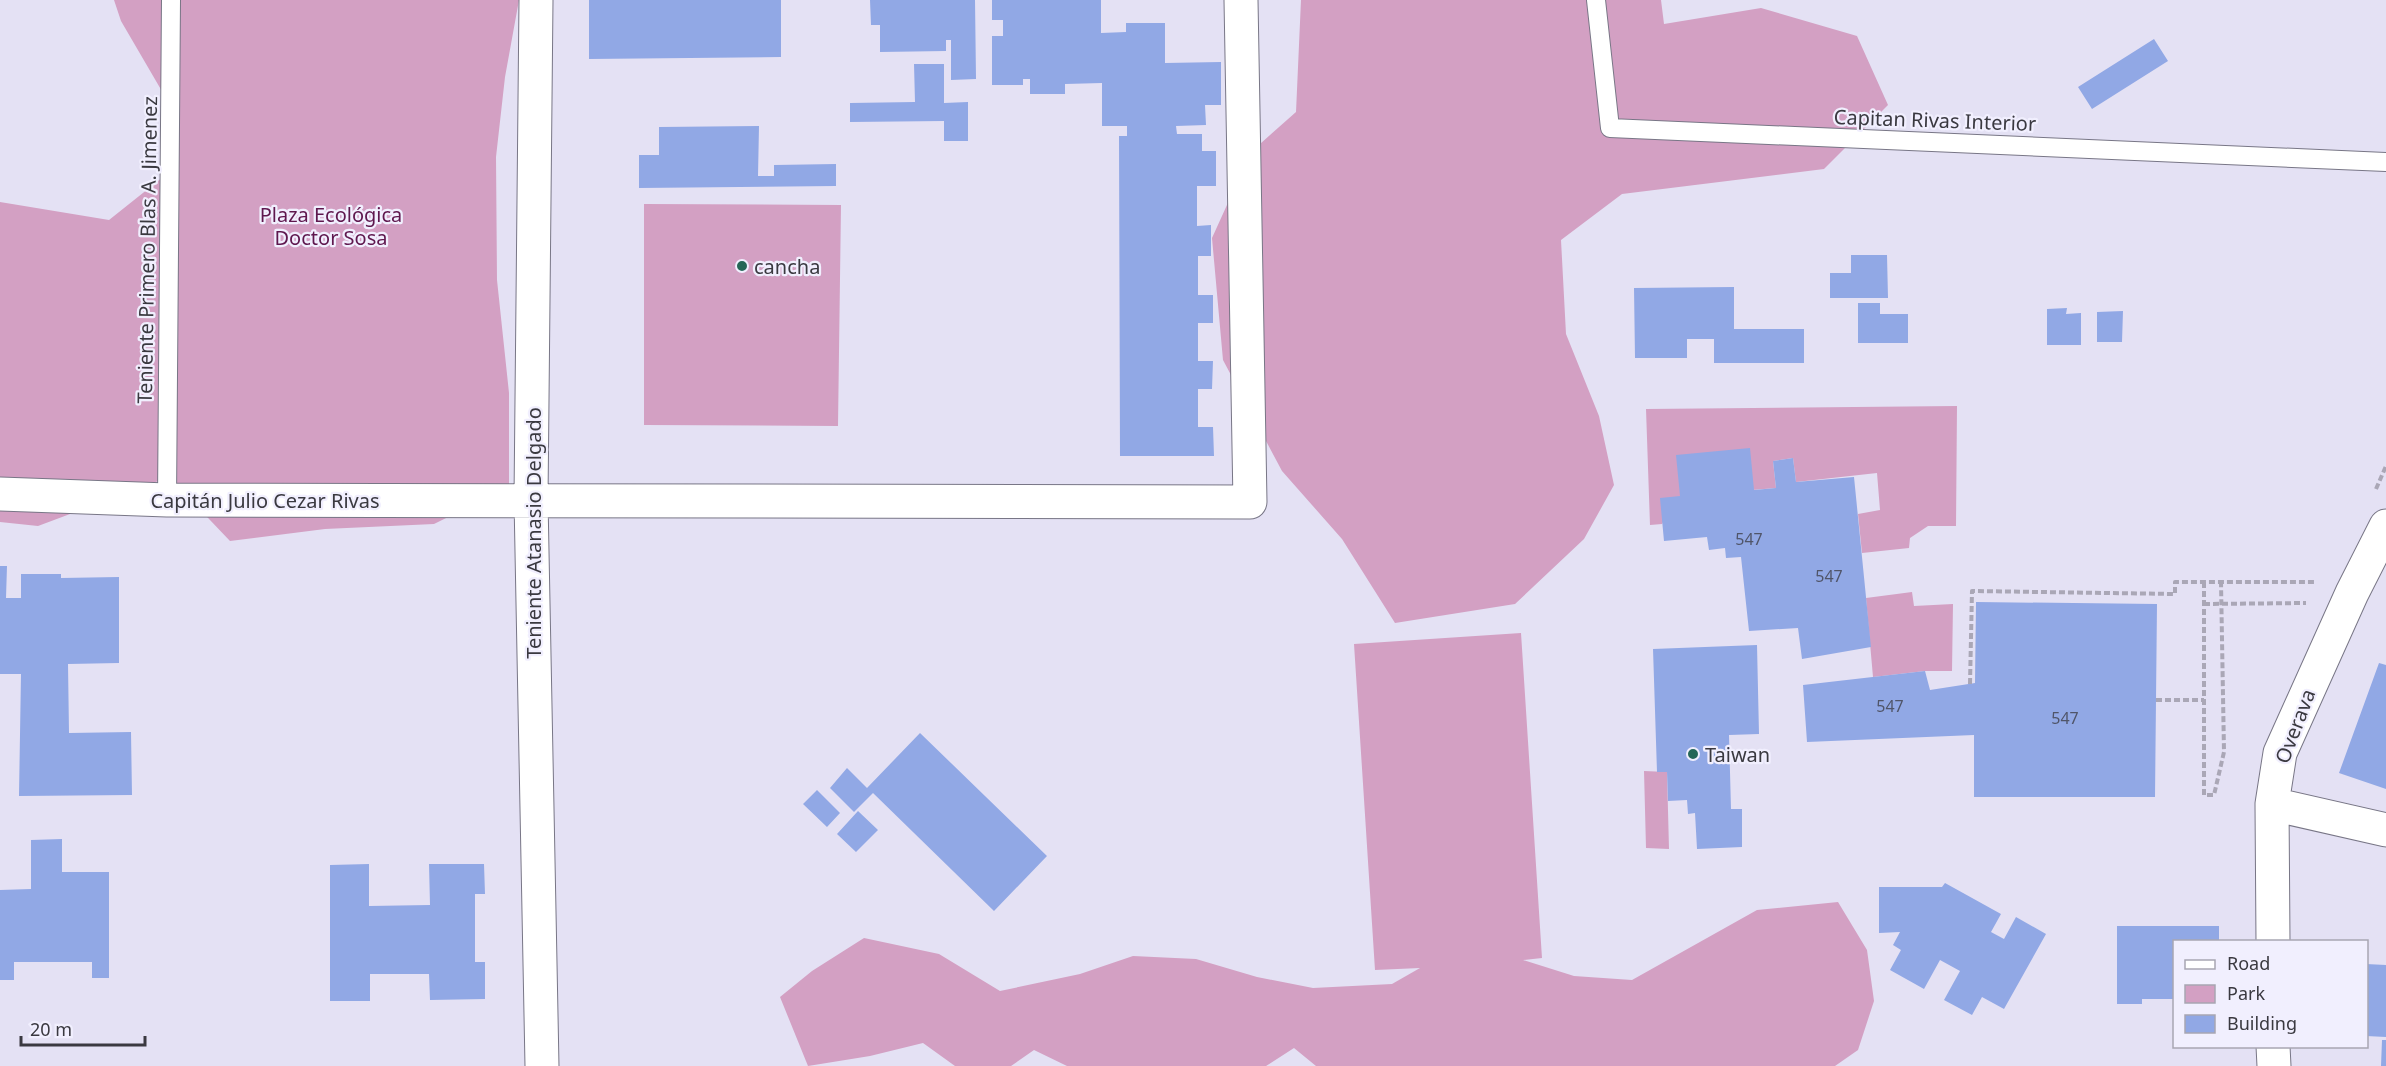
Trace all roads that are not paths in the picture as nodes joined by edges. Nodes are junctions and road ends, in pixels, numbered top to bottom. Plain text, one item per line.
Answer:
1 (171, 0) edge
2 (536, 0) edge
3 (1241, 0) edge
4 (1596, 0) edge
5 (2386, 162) edge
6 (0, 494) edge
7 (167, 500) junction
8 (531, 500) junction
9 (2386, 526) edge
10 (2379, 555) edge
11 (2272, 804) junction
12 (2386, 830) edge
13 (2273, 940) edge
14 (2273, 1048) edge
15 (542, 1066) edge
16 (2274, 1066) edge

1 - 7 lane, Teniente Primero Blas A. Jimenez
2 - 8 street, Teniente Atanasio Delgado
3 - 8 street, Capitán Julio Cezar Rivas
4 - 5 lane, Capitan Rivas Interior
6 - 7 street, Capitán Julio Cezar Rivas
7 - 8 street, Capitán Julio Cezar Rivas
8 - 15 street, Teniente Atanasio Delgado
9 - 10 street, Overava
10 - 11 street, Overava
11 - 12 street
11 - 13 street, Overava
14 - 16 street

